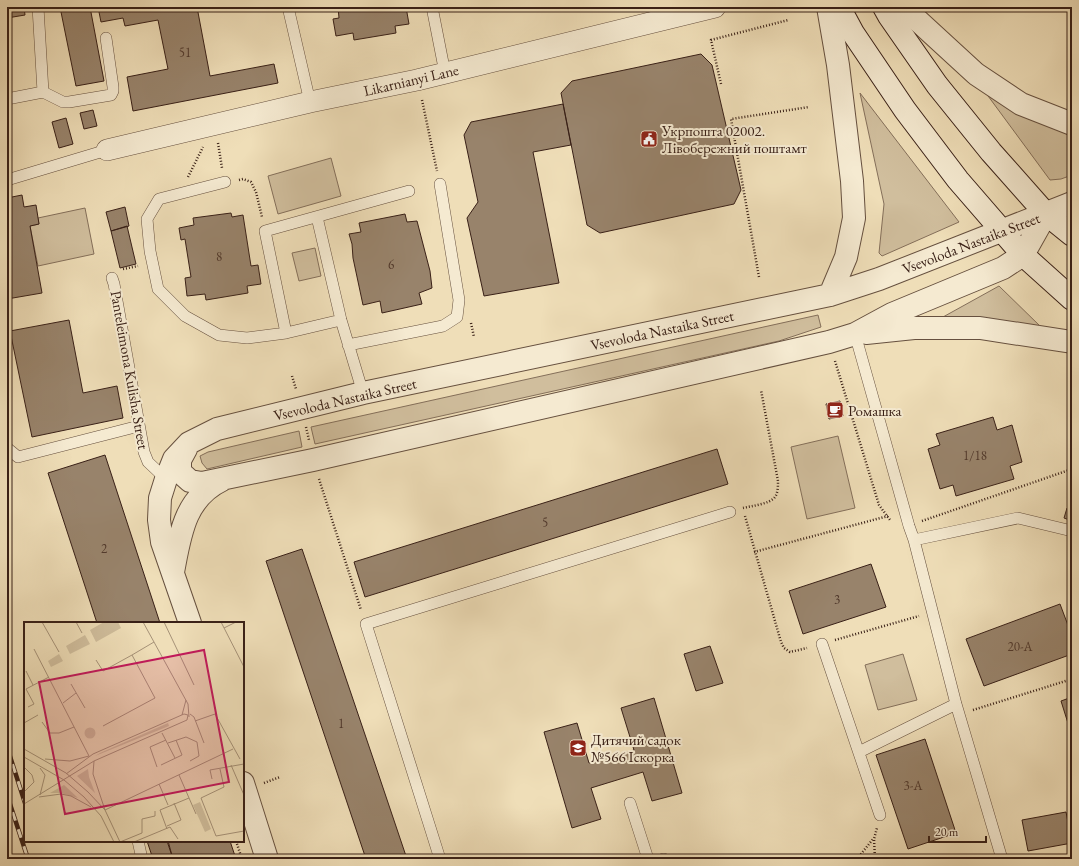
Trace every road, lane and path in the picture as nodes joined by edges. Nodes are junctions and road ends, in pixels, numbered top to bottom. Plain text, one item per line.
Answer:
1 (38, 7) edge
2 (288, 7) edge
3 (432, 7) edge
4 (715, 7) edge
5 (828, 7) edge
6 (839, 7) edge
7 (884, 7) edge
8 (903, 7) edge
9 (788, 20) dead end
10 (106, 38) dead end
11 (445, 72) junction
12 (417, 80) junction
13 (721, 84) dead end
14 (43, 92) junction
15 (7, 99) edge
16 (310, 102) junction
17 (809, 107) dead end
18 (215, 124) junction
19 (1072, 124) edge
20 (107, 150) joint
21 (7, 180) edge
22 (225, 182) junction
23 (440, 184) joint
24 (409, 191) dead end
25 (180, 194) junction
26 (1072, 203) edge
27 (1046, 214) junction
28 (317, 217) junction
29 (1001, 230) junction
30 (265, 231) junction
31 (1072, 235) edge
32 (1023, 255) junction
33 (152, 264) junction
34 (759, 277) dead end
35 (113, 281) joint
36 (830, 295) junction
37 (1072, 299) edge
38 (341, 320) junction
39 (286, 332) junction
40 (855, 334) junction
41 (829, 342) junction
42 (1072, 342) edge
43 (348, 345) junction
44 (292, 376) dead end
45 (761, 390) dead end
46 (363, 394) junction
47 (302, 409) junction
48 (139, 426) junction
49 (189, 443) junction
50 (7, 448) edge
51 (314, 460) junction
52 (1072, 469) edge
53 (229, 477) junction
54 (166, 479) junction
55 (730, 512) joint
56 (745, 516) dead end
57 (888, 516) junction
58 (892, 521) dead end
59 (909, 526) junction
60 (1072, 531) edge
61 (914, 540) junction
62 (754, 552) junction
63 (173, 574) junction
64 (924, 614) dead end
65 (190, 622) edge
66 (366, 624) junction
67 (822, 644) junction
68 (1072, 679) edge
69 (956, 704) junction
70 (959, 715) junction
71 (859, 752) junction
72 (244, 787) edge
73 (630, 803) dead end
74 (880, 815) joint
75 (874, 839) junction
76 (138, 842) edge
77 (236, 842) edge
78 (142, 859) edge
79 (242, 859) edge
80 (267, 859) edge
81 (440, 859) edge
82 (648, 859) edge
83 (857, 859) edge
84 (875, 859) edge
85 (1002, 859) edge

1 - 14 lane
2 - 16 lane
3 - 11 lane
4 - 11 street, Likarnianyi Lane
5 - 36 street
6 - 29 street
7 - 27 street
8 - 19 street
9 - 13 path
10 - 14 lane
11 - 12 street, Likarnianyi Lane
12 - 16 street, Likarnianyi Lane
12 - 23 path
14 - 15 lane
16 - 18 street, Likarnianyi Lane
17 - 34 path
18 - 20 street, Likarnianyi Lane
18 - 22 path
18 - 25 path
20 - 21 lane
22 - 25 lane
22 - 30 path
23 - 43 lane
24 - 28 lane
25 - 33 lane
26 - 27 street
27 - 29 street, Vsevoloda Nastaika Street
27 - 31 street
27 - 32 street, Vsevoloda Nastaika Street
28 - 30 lane
28 - 38 lane
29 - 32 street
29 - 36 street, Vsevoloda Nastaika Street
30 - 39 lane
32 - 37 street
32 - 40 street, Vsevoloda Nastaika Street
33 - 35 path
33 - 39 lane
35 - 48 lane, Panteleimona Kulisha Street
36 - 46 street, Vsevoloda Nastaika Street
38 - 39 lane
38 - 43 lane
40 - 41 street, Vsevoloda Nastaika Street
40 - 42 street
40 - 59 lane
41 - 51 street, Vsevoloda Nastaika Street
41 - 57 path
43 - 46 lane
44 - 47 path
45 - 55 path
46 - 47 street, Vsevoloda Nastaika Street
47 - 49 street, Vsevoloda Nastaika Street
47 - 51 path
48 - 50 lane
48 - 54 lane, Panteleimona Kulisha Street
49 - 53 street, Vsevoloda Nastaika Street
49 - 54 street
51 - 53 street, Vsevoloda Nastaika Street
51 - 66 path
52 - 59 path
53 - 63 street
54 - 63 street
55 - 66 lane
56 - 62 path
57 - 58 path
57 - 62 path
59 - 61 lane
60 - 61 lane
61 - 69 lane
62 - 67 path
63 - 65 street
64 - 67 path
66 - 81 lane
67 - 71 lane
68 - 70 path
69 - 70 lane
69 - 71 lane
70 - 85 lane
71 - 74 lane
72 - 80 street
73 - 82 lane
74 - 75 path
75 - 83 path
75 - 84 path
76 - 78 lane
77 - 79 path

